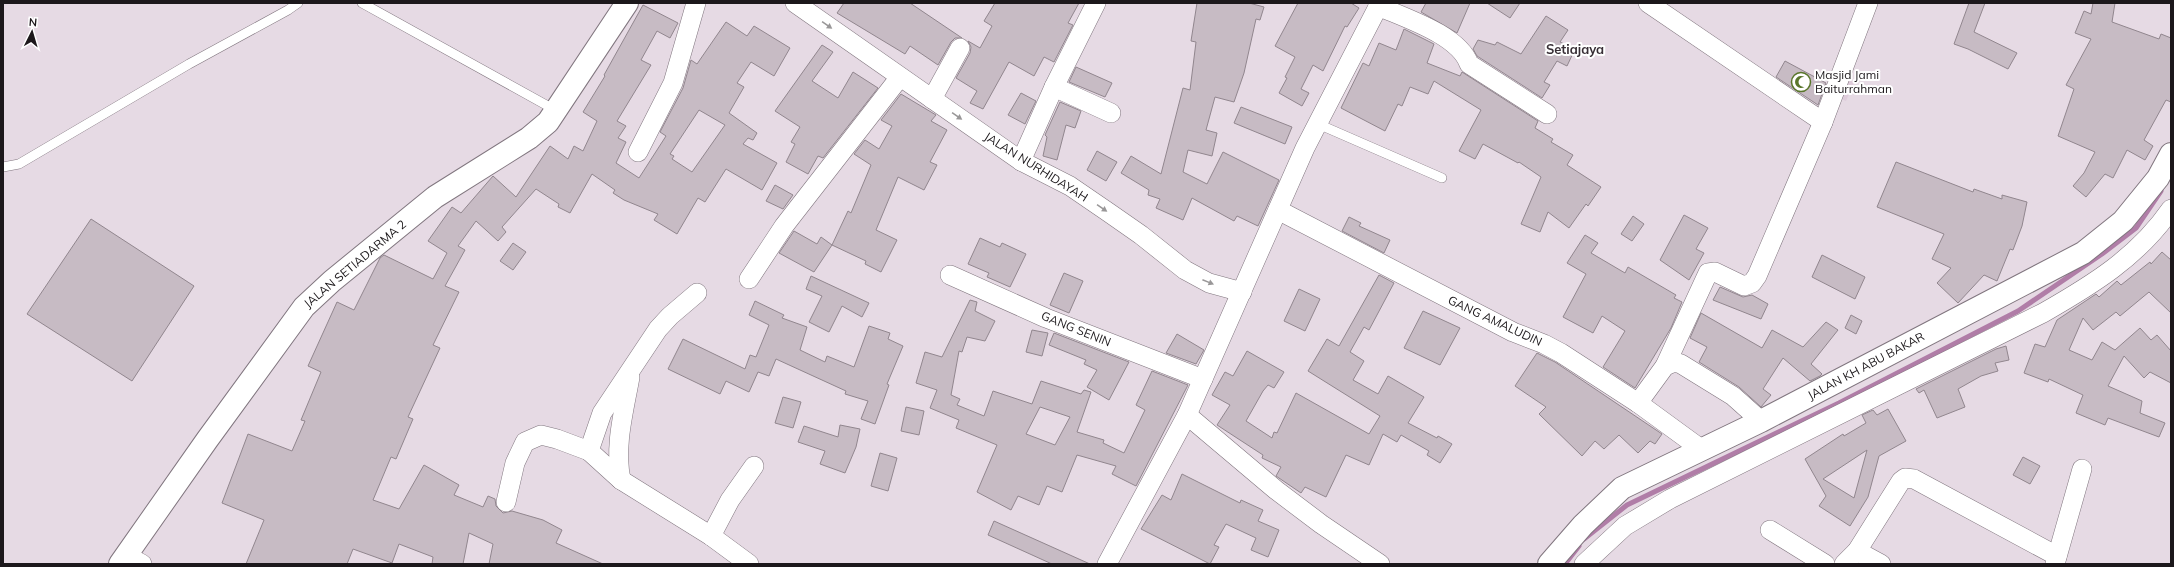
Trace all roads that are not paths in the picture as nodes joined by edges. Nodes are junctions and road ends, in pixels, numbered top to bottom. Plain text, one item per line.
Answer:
1 (298, 3) edge
2 (362, 3) edge
3 (627, 3) edge
4 (696, 3) edge
5 (795, 3) edge
6 (1096, 3) edge
7 (1648, 3) edge
8 (1868, 3) edge
9 (1379, 4) edge
10 (960, 48) dead end
11 (900, 77) junction
12 (1054, 87) junction
13 (932, 99) junction
14 (557, 111) junction
15 (1111, 113) dead end
16 (1547, 114) dead end
17 (1822, 122) junction
18 (1318, 124) junction
19 (638, 152) dead end
20 (2171, 154) edge
21 (1021, 161) junction
22 (3, 167) edge
23 (1442, 178) dead end
24 (2171, 209) edge
25 (1278, 210) junction
26 (950, 275) dead end
27 (749, 279) dead end
28 (1242, 292) junction
29 (697, 293) dead end
30 (1665, 366) junction
31 (631, 369) junction
32 (1203, 379) junction
33 (1638, 403) junction
34 (1187, 415) junction
35 (1761, 421) junction
36 (1701, 449) junction
37 (589, 451) junction
38 (754, 466) dead end
39 (2082, 469) dead end
40 (621, 480) junction
41 (506, 502) dead end
42 (1770, 530) dead end
43 (711, 536) junction
44 (1850, 557) edge
45 (2056, 560) edge
46 (130, 561) edge
47 (749, 564) edge
48 (1107, 564) edge
49 (1380, 564) edge
50 (1549, 564) edge
51 (1584, 564) edge
52 (1825, 564) edge
53 (1881, 564) edge

1 - 22 lane
2 - 14 lane
3 - 14 street, JALAN SETIADARMA 2
4 - 19 street
5 -> 11 street, JALAN NURHIDAYAH
6 - 12 street
7 - 17 street
8 - 17 street
9 - 16 street
9 - 18 street
10 - 13 street
11 - 13 street, JALAN NURHIDAYAH
11 - 27 street
12 - 15 street
12 - 21 street
13 -> 21 street, JALAN NURHIDAYAH
14 - 46 street, JALAN SETIADARMA 2
17 - 30 street
18 - 23 lane
18 - 25 street
20 - 35 street, JALAN KH ABU BAKAR
21 -> 28 street, JALAN NURHIDAYAH
24 - 51 street
25 - 28 street
25 - 33 street, GANG AMALUDIN
26 - 32 street, GANG SENIN
28 - 32 street
29 - 31 street
30 - 33 street
30 - 35 street
31 - 37 street
31 - 40 street
32 - 34 street
33 - 36 street, GANG AMALUDIN
34 - 48 street
34 - 49 street
35 - 36 street, JALAN KH ABU BAKAR
36 - 50 street, JALAN KH ABU BAKAR
37 - 40 street
37 - 41 street
38 - 43 street
39 - 45 street
40 - 43 street
42 - 52 street
43 - 47 street
44 - 45 street
44 - 53 street

